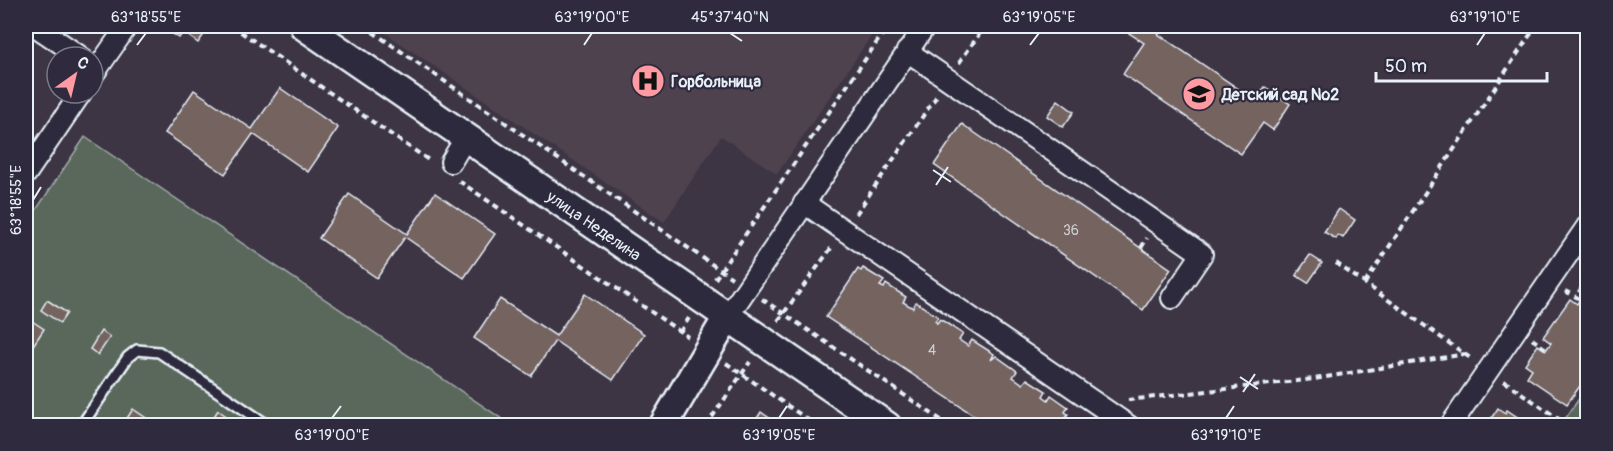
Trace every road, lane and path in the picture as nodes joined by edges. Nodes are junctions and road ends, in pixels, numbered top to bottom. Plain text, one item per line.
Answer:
1 (35, 26) edge
2 (128, 26) edge
3 (232, 26) edge
4 (304, 26) edge
5 (363, 26) edge
6 (888, 26) edge
7 (925, 26) edge
8 (985, 26) edge
9 (1536, 26) edge
10 (63, 45) edge
11 (908, 51) junction
12 (105, 57) edge
13 (948, 79) junction
14 (73, 105) edge
15 (466, 137) junction
16 (448, 169) junction
17 (26, 174) edge
18 (804, 204) junction
19 (1587, 225) edge
20 (844, 231) junction
21 (1336, 263) dead end
22 (721, 271) junction
23 (1365, 283) junction
24 (747, 288) junction
25 (1172, 298) dead end
26 (784, 314) junction
27 (728, 316) junction
28 (708, 351) junction
29 (1464, 354) junction
30 (1488, 370) junction
31 (742, 374) junction
32 (1097, 404) junction
33 (81, 426) edge
34 (268, 426) edge
35 (663, 426) edge
36 (706, 426) edge
37 (817, 426) edge
38 (887, 426) edge
39 (950, 426) edge
40 (1129, 426) edge
41 (1450, 426) edge
42 (1569, 426) edge

1 - 10 street
2 - 12 street
3 - 16 path
4 - 15 street, улица Неделина
5 - 22 path
6 - 22 path
7 - 11 street
8 - 13 path
9 - 23 path
11 - 13 street
11 - 18 street
13 - 20 path
13 - 25 street
14 - 17 street
15 - 16 street
15 - 27 street, улица Неделина
16 - 28 path
18 - 20 street
18 - 24 street
19 - 30 street
20 - 26 path
20 - 32 street
21 - 23 path
22 - 24 path
23 - 29 path
24 - 26 path
24 - 27 street
26 - 39 path
27 - 28 street
27 - 38 street, улица Неделина
28 - 31 path
28 - 35 street
29 - 30 path
29 - 32 path
30 - 41 street
30 - 42 path
31 - 36 path
31 - 37 path
32 - 40 street
33 - 34 lane

